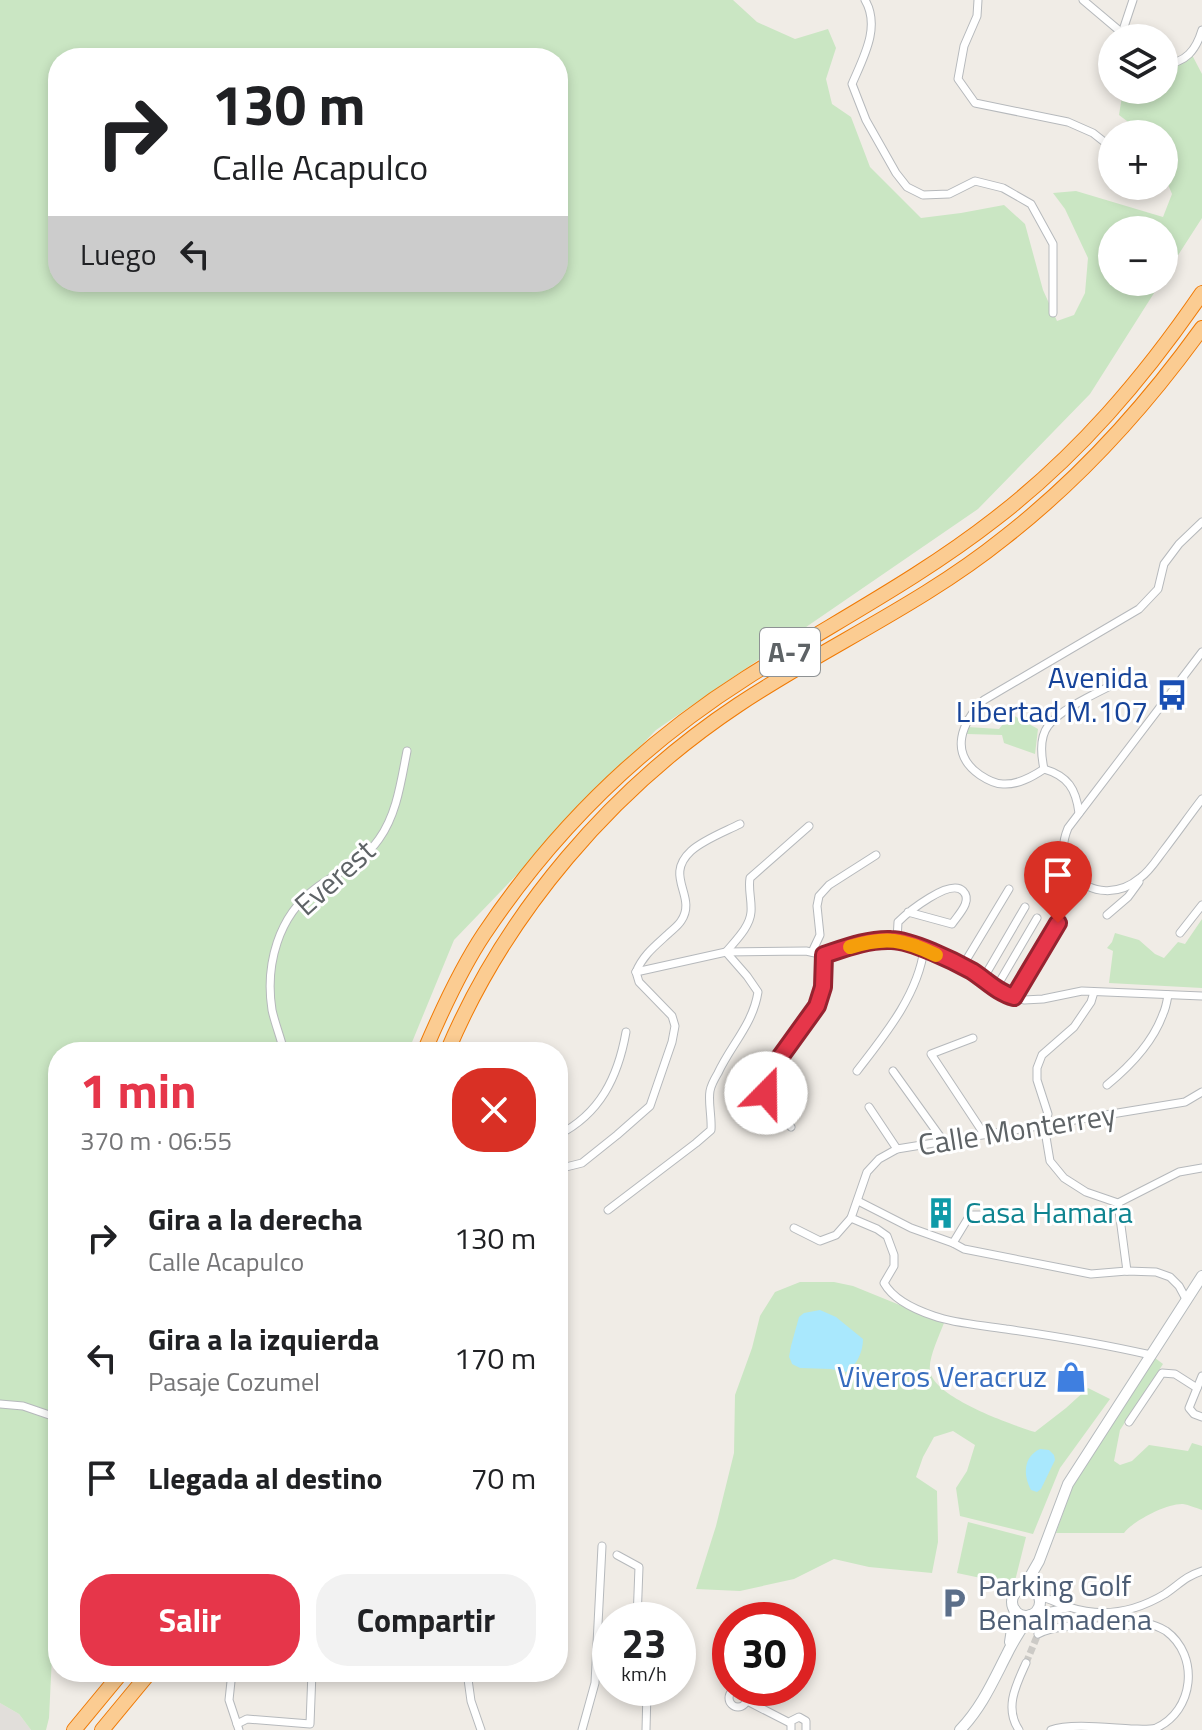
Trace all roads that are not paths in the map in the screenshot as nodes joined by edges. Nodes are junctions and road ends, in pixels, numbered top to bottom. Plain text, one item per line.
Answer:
1 (865, 0) edge
2 (978, 0) edge
3 (1083, 0) edge
4 (1133, 0) edge
5 (1112, 24) edge
6 (1128, 24) edge
7 (1202, 30) edge
8 (1178, 61) edge
9 (1098, 137) edge
10 (1202, 278) edge
11 (1202, 293) edge
12 (1053, 313) dead end
13 (1202, 328) edge
14 (1202, 344) edge
15 (1134, 384) junction
16 (1093, 459) junction
17 (1202, 522) edge
18 (1202, 652) edge
19 (1118, 682) dead end
20 (407, 751) dead end
21 (1044, 769) junction
22 (1202, 799) edge
23 (1079, 813) junction
24 (740, 824) dead end
25 (809, 826) dead end
26 (876, 855) dead end
27 (1147, 872) junction
28 (1009, 889) dead end
29 (1202, 905) edge
30 (1025, 907) dead end
31 (908, 912) junction
32 (1107, 915) dead end
33 (1037, 918) dead end
34 (1058, 923) dead end
35 (1180, 933) dead end
36 (897, 940) junction
37 (924, 949) junction
38 (726, 952) junction
39 (812, 952) junction
40 (824, 955) junction
41 (962, 967) junction
42 (636, 972) junction
43 (983, 979) junction
44 (996, 988) junction
45 (1094, 992) junction
46 (1168, 995) junction
47 (1202, 996) edge
48 (1014, 997) junction
49 (626, 1032) dead end
50 (973, 1038) dead end
51 (281, 1042) edge
52 (428, 1042) edge
53 (452, 1042) edge
54 (857, 1071) dead end
55 (893, 1071) dead end
56 (1107, 1085) dead end
57 (1202, 1092) edge
58 (869, 1107) dead end
59 (1044, 1125) junction
60 (791, 1127) dead end
61 (568, 1128) edge
62 (984, 1134) junction
63 (944, 1142) junction
64 (897, 1149) junction
65 (568, 1166) edge
66 (1202, 1168) edge
67 (858, 1201) junction
68 (1118, 1203) junction
69 (608, 1210) dead end
70 (983, 1215) dead end
71 (851, 1218) junction
72 (794, 1228) dead end
73 (953, 1243) junction
74 (1127, 1271) junction
75 (1202, 1276) edge
76 (1186, 1299) junction
77 (1151, 1355) junction
78 (1202, 1376) edge
79 (1197, 1388) junction
80 (0, 1404) edge
81 (48, 1415) edge
82 (1202, 1417) edge
83 (1129, 1422) dead end
84 (602, 1546) dead end
85 (617, 1555) dead end
86 (1039, 1561) junction
87 (1202, 1571) edge
88 (1023, 1589) junction
89 (1038, 1595) junction
90 (638, 1602) edge
91 (1070, 1608) junction
92 (1015, 1610) junction
93 (1122, 1612) junction
94 (1032, 1614) junction
95 (1123, 1626) junction
96 (1038, 1634) dead end
97 (1008, 1652) junction
98 (1026, 1663) tunnel mouth
99 (114, 1682) edge
100 (142, 1682) edge
101 (231, 1682) edge
102 (312, 1682) edge
103 (468, 1682) edge
104 (647, 1706) edge
105 (755, 1706) edge
106 (238, 1727) edge
107 (790, 1727) edge
108 (76, 1728) edge
109 (102, 1730) edge
110 (481, 1730) edge
111 (582, 1730) edge
112 (646, 1730) edge
113 (806, 1730) edge
114 (960, 1730) edge
115 (1019, 1730) edge
116 (1051, 1730) edge

1 - 12 street
2 - 9 street
3 - 5 street
4 - 6 street
7 - 8 street
10 - 15 highway
11 - 15 highway, A-7
13 - 16 highway, A-7
14 - 16 highway
15 - 52 highway, A-7
16 - 53 highway, A-7
17 - 21 street
18 - 23 street
19 - 21 street
20 - 51 street, Everest
21 - 23 street
22 - 27 street
23 - 27 street
24 - 42 street
25 - 38 street
26 - 39 street
27 - 32 street
28 - 41 street
29 - 35 street
30 - 43 street
31 - 31 street
31 - 36 street
33 - 44 street
34 - 48 street
36 - 37 street
36 - 40 street
37 - 41 street
37 - 54 street
38 - 39 street
38 - 42 street
38 - 69 street
39 - 40 street
40 - 60 street
41 - 43 street
42 - 65 street
43 - 44 street
44 - 48 street
45 - 46 street
45 - 48 street
45 - 59 street
46 - 47 street
46 - 56 street
49 - 61 street
50 - 62 street
55 - 63 street
57 - 59 street, Calle Monterrey
58 - 64 street
59 - 62 street, Calle Monterrey
59 - 68 street
62 - 63 street, Calle Monterrey
63 - 64 street, Calle Monterrey
64 - 67 street, Calle Monterrey
66 - 68 street
67 - 71 street, Calle Monterrey
67 - 73 street
68 - 74 street
70 - 73 street
71 - 72 street
71 - 77 street
73 - 74 street
74 - 76 street
75 - 76 main road
76 - 77 main road
77 - 86 main road
78 - 79 street
79 - 82 street
79 - 83 street
80 - 81 street
84 - 111 street
85 - 90 street
86 - 88 main road
86 - 89 main road
87 - 93 street
88 - 89 main road
88 - 92 main road
89 - 91 street
89 - 94 main road
91 - 93 street
91 - 94 street
92 - 94 main road
92 - 97 main road
93 - 95 street
94 - 97 main road
95 - 96 street
95 - 116 street
97 - 114 main road
98 - 115 street
99 - 108 highway
100 - 109 highway
101 - 106 street
102 - 106 street
103 - 110 street
104 - 112 street
105 - 107 street
107 - 113 street

